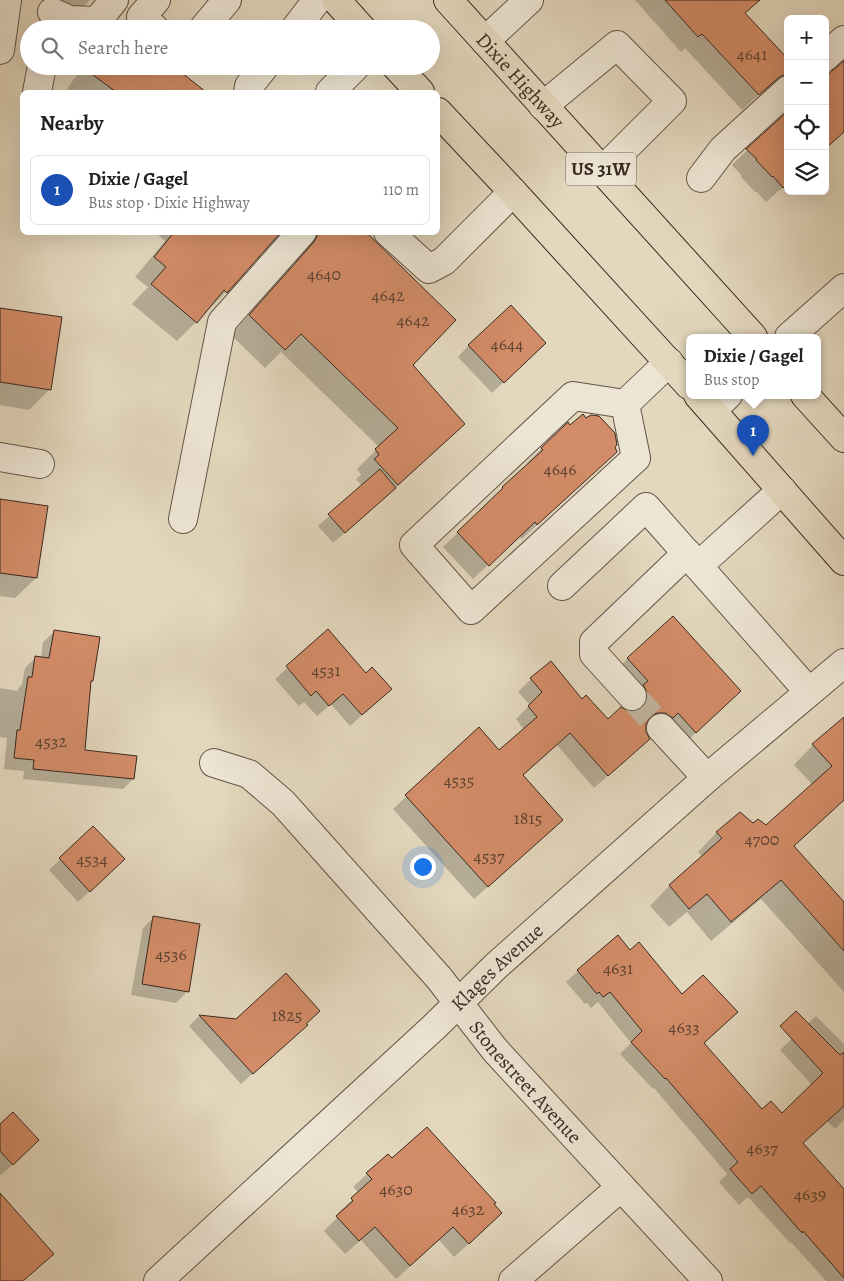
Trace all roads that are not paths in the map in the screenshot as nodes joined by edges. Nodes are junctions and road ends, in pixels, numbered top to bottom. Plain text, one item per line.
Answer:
1 (7, 0) edge
2 (114, 0) edge
3 (156, 0) edge
4 (227, 0) edge
5 (317, 0) edge
6 (336, 0) edge
7 (448, 0) edge
8 (529, 0) edge
9 (50, 13) edge
10 (69, 20) edge
11 (98, 20) edge
12 (144, 20) edge
13 (210, 20) edge
14 (301, 20) edge
15 (354, 20) edge
16 (844, 40) edge
17 (485, 41) junction
18 (0, 50) edge
19 (829, 53) edge
20 (40, 75) edge
21 (258, 75) edge
22 (347, 75) edge
23 (404, 75) edge
24 (37, 90) edge
25 (248, 90) edge
26 (332, 90) edge
27 (418, 90) edge
28 (784, 94) edge
29 (543, 106) junction
30 (440, 114) edge
31 (602, 171) junction
32 (701, 178) dead end
33 (513, 192) junction
34 (299, 235) edge
35 (391, 235) edge
36 (842, 295) edge
37 (750, 334) edge
38 (793, 334) edge
39 (669, 362) junction
40 (686, 382) edge
41 (809, 399) edge
42 (713, 400) edge
43 (625, 404) junction
44 (844, 438) edge
45 (0, 457) edge
46 (40, 464) dead end
47 (782, 490) junction
48 (183, 519) dead end
49 (692, 559) junction
50 (844, 561) edge
51 (562, 586) dead end
52 (844, 662) edge
53 (809, 692) junction
54 (632, 696) tunnel mouth
55 (661, 728) tunnel mouth
56 (214, 763) dead end
57 (707, 778) junction
58 (458, 1002) junction
59 (621, 1187) junction
60 (158, 1281) edge
61 (514, 1281) edge
62 (708, 1281) edge

1 - 18 street
2 - 11 street
3 - 12 street
4 - 13 street
5 - 14 street
6 - 15 main road
7 - 17 main road, Dixie Highway / US 31W
8 - 17 street
9 - 10 street
16 - 19 street
17 - 29 main road, Dixie Highway / US 31W
20 - 24 street
21 - 25 street
22 - 26 street
23 - 27 main road
28 - 32 street
29 - 31 main road, Dixie Highway / US 31W
29 - 31 street
30 - 33 main road
31 - 37 main road, Dixie Highway / US 31W
33 - 35 street
33 - 39 main road
34 - 48 street
36 - 38 street
39 - 40 main road
39 - 43 street
41 - 44 main road
42 - 47 main road
43 - 43 street
45 - 46 street
47 - 49 street
47 - 50 main road
49 - 51 street
49 - 53 street
49 - 54 street
52 - 53 street, Klages Avenue
53 - 57 street, Klages Avenue
55 - 57 street
56 - 58 street, Stonestreet Avenue
57 - 58 street, Klages Avenue
58 - 59 street, Stonestreet Avenue
58 - 60 street, Klages Avenue
59 - 61 street
59 - 62 street, Stonestreet Avenue

